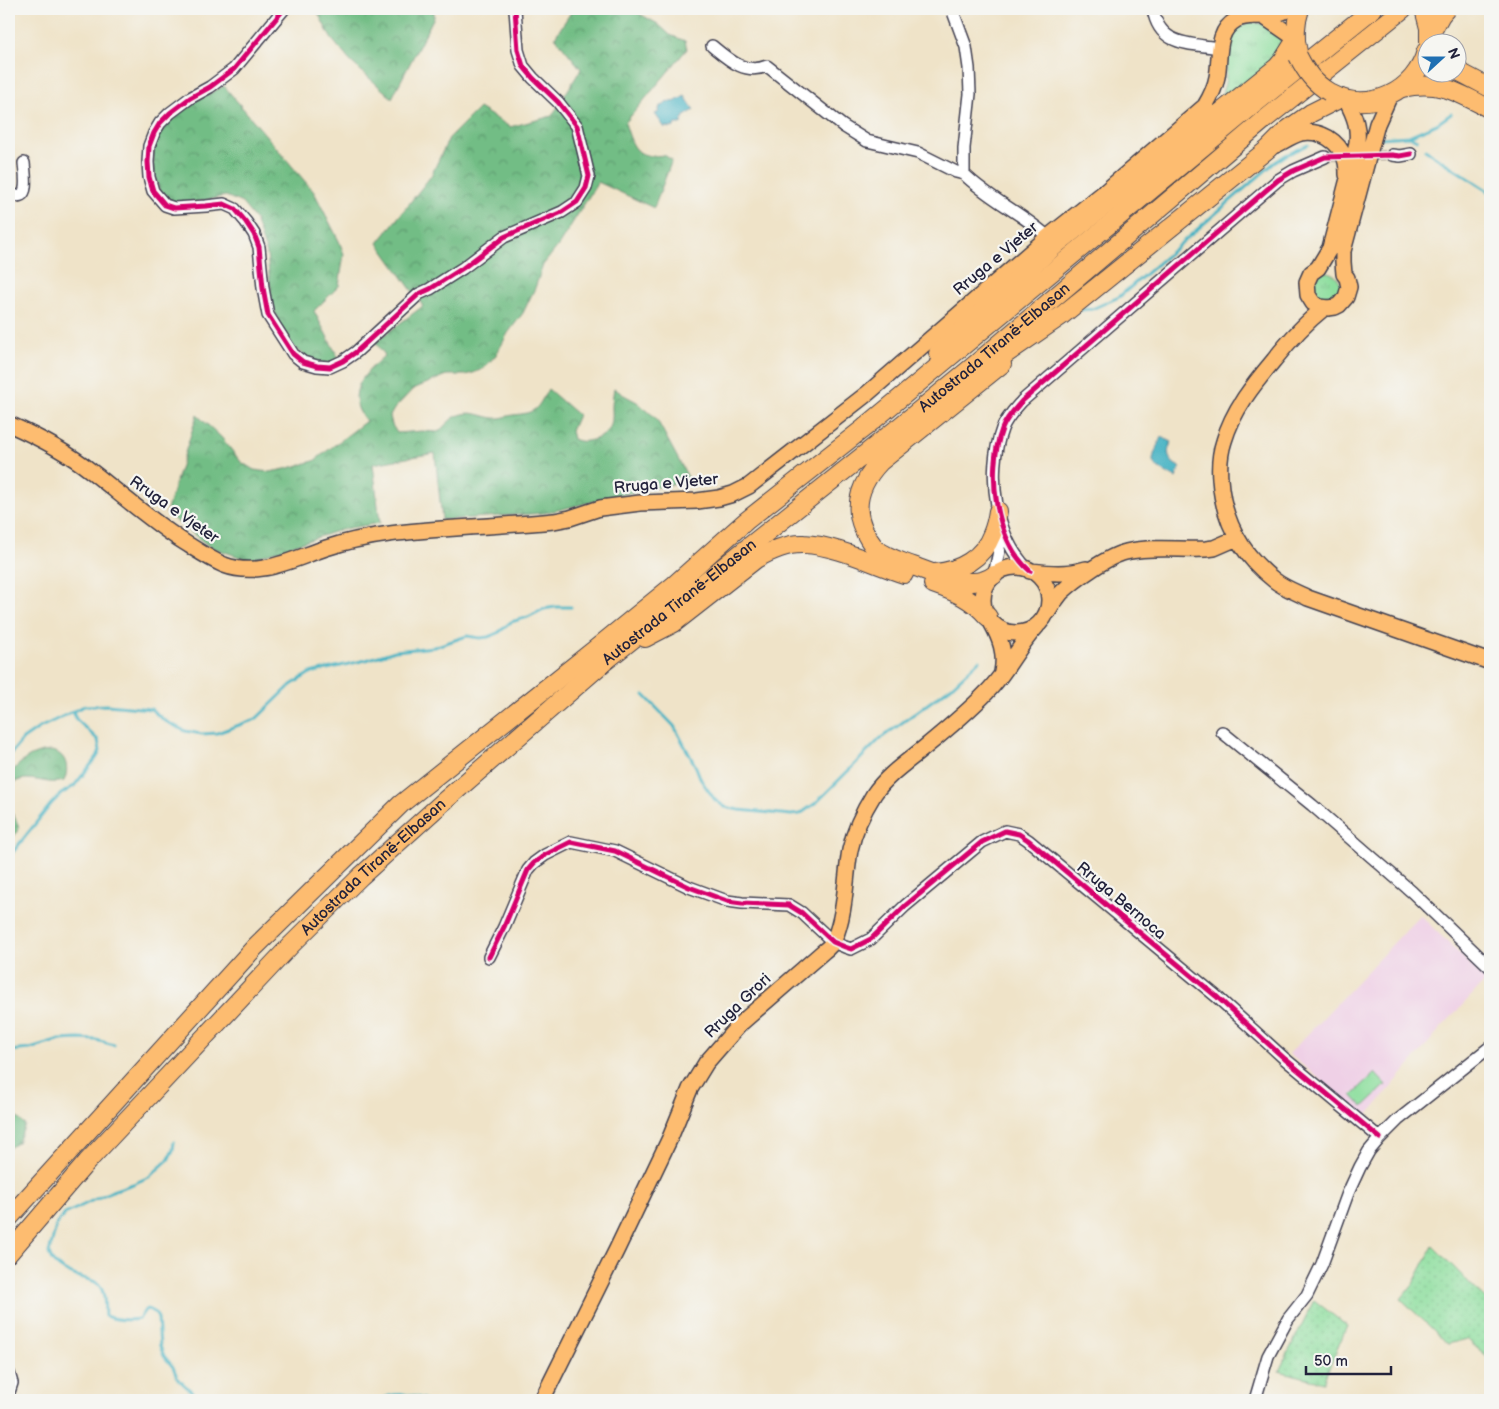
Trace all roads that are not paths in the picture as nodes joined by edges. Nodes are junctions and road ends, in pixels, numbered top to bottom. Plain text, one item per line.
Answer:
1 (284, 9) edge
2 (515, 9) edge
3 (952, 9) edge
4 (1153, 9) edge
5 (1289, 9) edge
6 (1300, 9) edge
7 (1373, 9) edge
8 (1403, 9) edge
9 (1446, 9) edge
10 (1425, 11) edge
11 (1263, 16) junction
12 (1429, 32) edge
13 (1434, 32) edge
14 (1296, 45) junction
15 (712, 46) dead end
16 (1219, 48) junction
17 (1416, 74) edge
18 (1466, 75) edge
19 (1490, 88) edge
20 (1396, 92) junction
21 (1339, 97) junction
22 (1490, 109) edge
23 (1268, 148) junction
24 (1411, 154) dead end
25 (1392, 155) tunnel mouth
26 (1325, 157) tunnel mouth
27 (24, 163) dead end
28 (964, 174) junction
29 (1348, 179) junction
30 (9, 193) edge
31 (1048, 237) junction
32 (1318, 268) junction
33 (1344, 274) junction
34 (1308, 295) junction
35 (1324, 308) junction
36 (1061, 316) junction
37 (1297, 332) junction
38 (9, 424) edge
39 (864, 428) junction
40 (894, 431) junction
41 (998, 511) junction
42 (1236, 538) junction
43 (1097, 566) junction
44 (1030, 571) junction
45 (930, 572) junction
46 (994, 575) junction
47 (1048, 612) junction
48 (989, 618) junction
49 (1038, 626) junction
50 (628, 643) junction
51 (1490, 662) edge
52 (999, 680) junction
53 (1222, 732) dead end
54 (833, 942) junction
55 (489, 957) dead end
56 (1490, 967) edge
57 (1490, 1047) edge
58 (1380, 1138) junction
59 (9, 1218) edge
60 (9, 1253) edge
61 (9, 1373) edge
62 (9, 1392) edge
63 (542, 1400) edge
64 (1255, 1400) edge

1 - 2 street
3 - 28 street
4 - 16 street
5 - 11 main road, Rruga e Vjeter
6 - 14 highway
7 - 39 highway, Autostrada Tiranë-Elbasan
8 - 40 highway, Autostrada Tiranë-Elbasan
9 - 13 highway
10 - 12 highway
11 - 14 main road
11 - 16 main road, Rruga e Vjeter
14 - 21 highway, bridge
14 - 39 highway
15 - 28 street
16 - 31 main road, Rruga e Vjeter
17 - 20 highway
18 - 19 highway
20 - 21 highway
20 - 22 highway
20 - 33 main road
21 - 23 highway
21 - 29 main road
23 - 29 main road
23 - 36 highway
24 - 25 street
26 - 41 street
27 - 30 street
28 - 31 street
29 - 32 main road
31 - 38 main road, Rruga e Vjeter
32 - 33 main road
32 - 34 main road
33 - 35 main road
34 - 35 main road
34 - 37 main road
35 - 37 main road
36 - 40 highway
36 - 45 highway
37 - 42 main road
39 - 59 highway, Autostrada Tiranë-Elbasan
40 - 50 highway, Autostrada Tiranë-Elbasan
41 - 44 street
41 - 45 highway
41 - 46 street
42 - 43 main road
42 - 51 main road
43 - 44 main road
43 - 47 main road
44 - 46 main road
44 - 47 main road
45 - 46 highway
46 - 48 main road
47 - 49 main road
48 - 49 main road
48 - 50 highway
48 - 52 main road
49 - 52 main road, Rruga Grori
50 - 60 highway, Autostrada Tiranë-Elbasan
52 - 54 main road, Rruga Grori
53 - 56 street
54 - 55 street
54 - 58 street, Rruga Bernoca
54 - 63 main road, Rruga Grori
57 - 58 street
58 - 64 street
61 - 62 street

